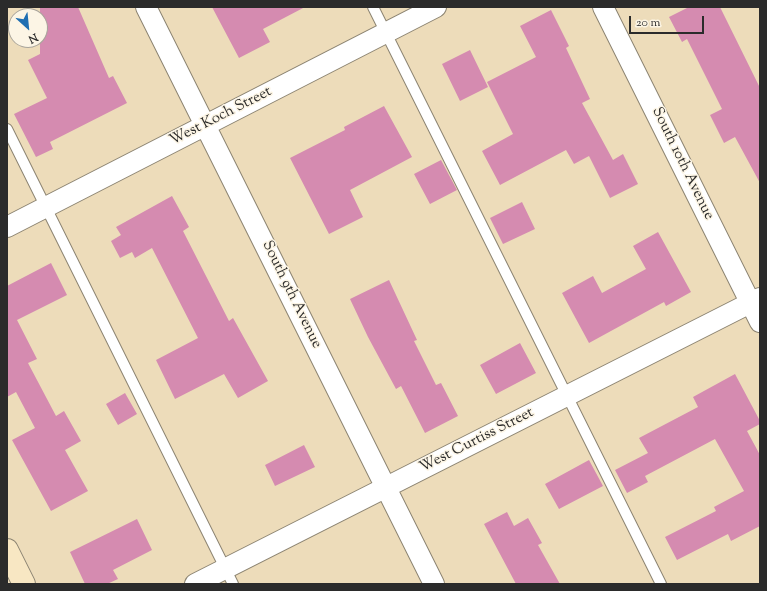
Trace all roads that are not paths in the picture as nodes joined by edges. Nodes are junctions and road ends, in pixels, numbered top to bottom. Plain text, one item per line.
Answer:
1 (146, 7) edge
2 (372, 7) edge
3 (436, 7) edge
4 (603, 7) edge
5 (385, 33) junction
6 (206, 125) junction
7 (7, 129) edge
8 (46, 206) junction
9 (7, 227) edge
10 (755, 300) edge
11 (760, 322) edge
12 (567, 396) junction
13 (386, 487) junction
14 (7, 550) edge
15 (229, 576) edge
16 (24, 584) edge
17 (195, 584) edge
18 (434, 584) edge
19 (661, 584) edge

1 - 6 street, South 9th Avenue
2 - 5 lane
3 - 5 street, West Koch Street
4 - 10 street, South 10th Avenue
5 - 6 street, West Koch Street
5 - 12 lane
6 - 8 street, West Koch Street
6 - 13 street, South 9th Avenue
7 - 8 lane
8 - 9 street, West Koch Street
8 - 15 lane
10 - 11 street, South 10th Avenue
10 - 12 street, West Curtiss Street
12 - 13 street, West Curtiss Street
12 - 19 lane
13 - 15 street, West Curtiss Street
13 - 18 street, South 9th Avenue
14 - 16 street
15 - 17 street, West Curtiss Street

